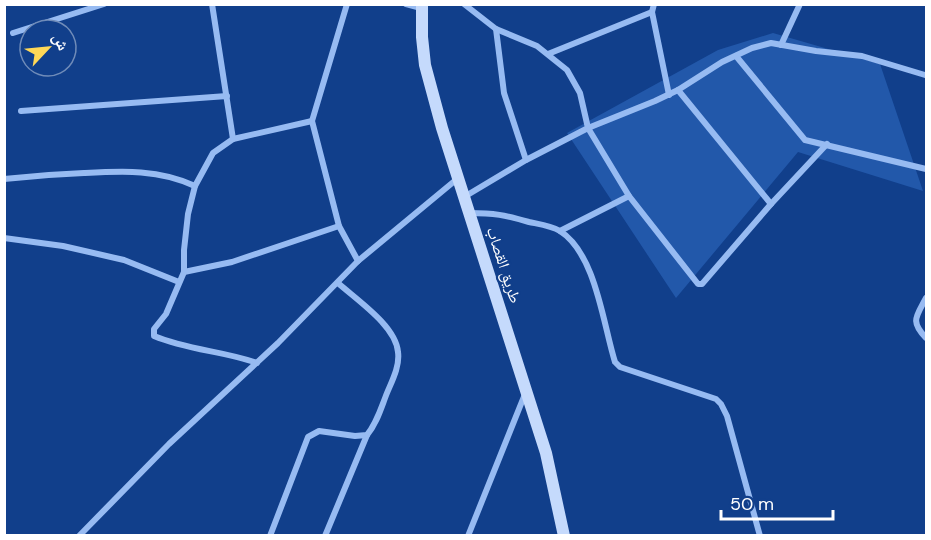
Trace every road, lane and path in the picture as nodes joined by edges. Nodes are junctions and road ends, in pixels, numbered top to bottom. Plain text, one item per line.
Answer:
1 (104, 4) edge
2 (212, 4) edge
3 (347, 4) edge
4 (406, 4) edge
5 (464, 4) edge
6 (800, 4) edge
7 (422, 6) edge
8 (653, 8) edge
9 (496, 29) junction
10 (13, 33) dead end
11 (781, 45) junction
12 (549, 54) junction
13 (736, 56) junction
14 (926, 77) edge
15 (678, 90) junction
16 (669, 95) junction
17 (227, 96) junction
18 (21, 111) dead end
19 (312, 121) junction
20 (588, 128) junction
21 (233, 139) junction
22 (827, 144) junction
23 (526, 160) junction
24 (927, 169) edge
25 (4, 179) edge
26 (457, 179) junction
27 (195, 186) junction
28 (629, 196) junction
29 (463, 198) junction
30 (771, 204) junction
31 (469, 213) junction
32 (339, 226) junction
33 (560, 231) junction
34 (4, 238) edge
35 (358, 261) junction
36 (184, 272) junction
37 (179, 282) junction
38 (338, 283) junction
39 (927, 298) edge
40 (927, 338) edge
41 (257, 363) junction
42 (526, 391) junction
43 (367, 435) junction
44 (79, 536) edge
45 (270, 536) edge
46 (326, 536) edge
47 (468, 536) edge
48 (564, 536) edge
49 (760, 536) edge

1 - 10 street
2 - 17 street
3 - 19 street
4 - 7 street
5 - 9 street
6 - 11 street
7 - 26 main road, طريق القصاب
8 - 12 street
8 - 16 street
9 - 12 street
9 - 23 street
11 - 13 street
11 - 14 street
12 - 20 street
13 - 15 street
13 - 22 street
15 - 16 street
15 - 30 street
16 - 20 street
17 - 18 street
17 - 21 street
19 - 21 street
19 - 32 street
20 - 23 street
20 - 28 street
21 - 27 street
22 - 24 street
22 - 30 street
23 - 29 street
25 - 27 street
26 - 29 main road, طريق القصاب
26 - 35 street
27 - 36 street
28 - 30 street
28 - 33 street
29 - 31 main road, طريق القصاب
31 - 33 street
31 - 42 main road, طريق القصاب
32 - 35 street
32 - 36 street
33 - 49 street
34 - 37 street
35 - 38 street
36 - 37 street
37 - 41 street
38 - 41 street
38 - 43 street
39 - 40 street
41 - 44 street
42 - 47 street
42 - 48 main road, طريق القصاب
43 - 45 street
43 - 46 street

